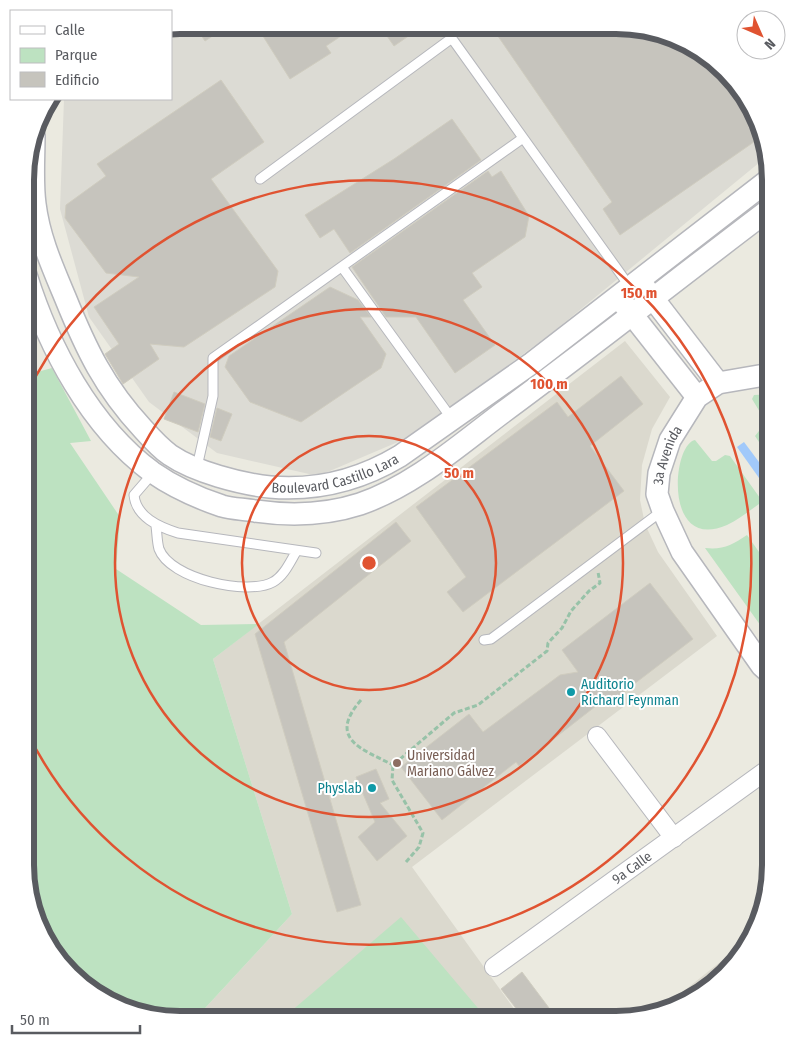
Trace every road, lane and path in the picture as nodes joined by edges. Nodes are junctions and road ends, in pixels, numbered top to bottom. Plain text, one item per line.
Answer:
1 (449, 34) edge
2 (452, 38) junction
3 (523, 138) junction
4 (260, 179) dead end
5 (762, 185) edge
6 (746, 197) junction
7 (762, 209) edge
8 (762, 215) edge
9 (34, 217) edge
10 (342, 267) junction
11 (629, 288) junction
12 (34, 295) edge
13 (653, 298) junction
14 (632, 314) junction
15 (532, 363) junction
16 (762, 376) edge
17 (546, 380) junction
18 (718, 383) junction
19 (697, 397) junction
20 (458, 417) junction
21 (478, 431) junction
22 (149, 435) junction
23 (131, 454) junction
24 (383, 467) junction
25 (198, 468) junction
26 (153, 473) junction
27 (394, 489) junction
28 (663, 511) junction
29 (156, 526) junction
30 (296, 552) junction
31 (316, 553) dead end
32 (600, 577) dead end
33 (484, 640) dead end
34 (762, 666) edge
35 (361, 700) dead end
36 (597, 736) dead end
37 (393, 765) junction
38 (762, 774) edge
39 (674, 838) junction
40 (406, 862) dead end
41 (494, 967) dead end

1 - 2 lane
2 - 3 lane
2 - 4 lane
3 - 10 lane
3 - 11 lane
5 - 6 street, Boulevard Castillo Lara
6 - 7 street
6 - 11 street, Boulevard Castillo Lara
8 - 13 street, Boulevard Castillo Lara
9 - 22 street, Boulevard Castillo Lara
10 - 20 lane
10 - 25 lane
11 - 13 street
11 - 14 street
11 - 15 street, Boulevard Castillo Lara
12 - 23 street, Boulevard Castillo Lara
13 - 14 street, Boulevard Castillo Lara
13 - 18 street
14 - 17 street, Boulevard Castillo Lara
14 - 19 street
15 - 17 street
15 - 20 street, Boulevard Castillo Lara
16 - 18 street
17 - 21 street, Boulevard Castillo Lara
18 - 19 street
19 - 28 street, 3a Avenida
20 - 21 street
20 - 24 street, Boulevard Castillo Lara
21 - 27 street, Boulevard Castillo Lara
22 - 23 street
22 - 25 street, Boulevard Castillo Lara
23 - 26 street, Boulevard Castillo Lara
24 - 25 street, Boulevard Castillo Lara
24 - 27 street
26 - 27 street, Boulevard Castillo Lara
26 - 29 lane
28 - 33 lane
28 - 34 street, 3a Avenida
29 - 30 lane
29 - 30 lane
30 - 31 lane
32 - 37 path
35 - 37 path
36 - 39 street
37 - 40 path
38 - 39 street, 9a Calle
39 - 41 street, 9a Calle

